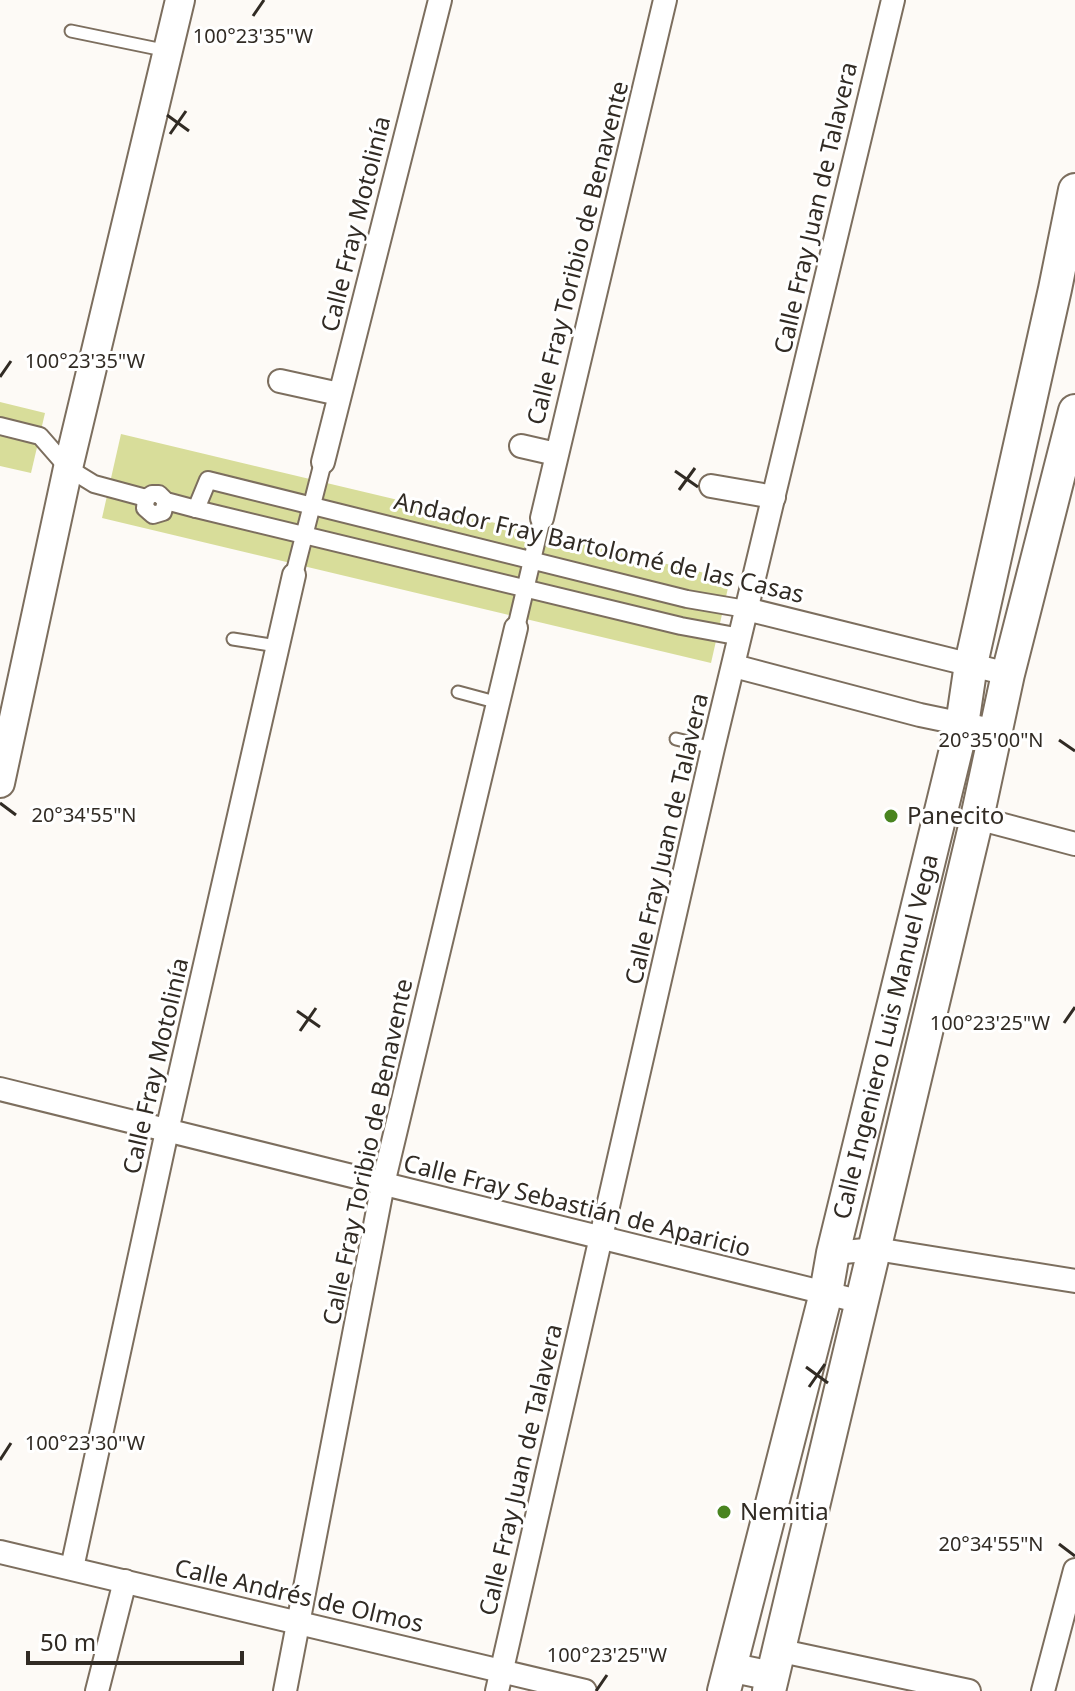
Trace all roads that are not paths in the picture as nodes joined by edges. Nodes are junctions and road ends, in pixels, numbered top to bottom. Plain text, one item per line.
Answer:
1 (180, 0) edge
2 (440, 0) edge
3 (665, 0) edge
4 (893, 0) edge
5 (71, 31) dead end
6 (168, 51) junction
7 (1075, 190) edge
8 (1071, 235) edge
9 (280, 381) dead end
10 (339, 394) junction
11 (1075, 411) edge
12 (0, 426) edge
13 (521, 446) dead end
14 (556, 454) junction
15 (323, 462) joint
16 (68, 468) junction
17 (711, 486) dead end
18 (774, 497) junction
19 (312, 506) junction
20 (196, 509) junction
21 (542, 518) joint
22 (304, 535) junction
23 (532, 561) junction
24 (294, 575) joint
25 (525, 588) junction
26 (746, 609) junction
27 (516, 628) joint
28 (741, 637) junction
29 (233, 639) dead end
30 (277, 646) junction
31 (971, 664) junction
32 (734, 666) junction
33 (1008, 674) junction
34 (458, 692) dead end
35 (499, 703) junction
36 (962, 725) junction
37 (997, 731) junction
38 (676, 739) dead end
39 (713, 748) junction
40 (0, 783) edge
41 (977, 818) junction
42 (1075, 844) edge
43 (0, 1089) edge
44 (167, 1131) junction
45 (383, 1184) junction
46 (600, 1239) junction
47 (876, 1249) junction
48 (833, 1253) junction
49 (1075, 1281) edge
50 (826, 1293) junction
51 (862, 1302) junction
52 (0, 1552) edge
53 (72, 1568) junction
54 (1075, 1570) edge
55 (125, 1581) junction
56 (297, 1621) junction
57 (773, 1672) edge
58 (726, 1679) edge
59 (499, 1681) edge
60 (97, 1691) edge
61 (285, 1691) edge
62 (585, 1691) edge
63 (969, 1691) edge
64 (1043, 1691) edge

1 - 6 street
2 - 10 street, Calle Fray Motolinía
3 - 14 street, Calle Fray Toribio de Benavente
4 - 18 street, Calle Fray Juan de Talavera
5 - 6 lane
6 - 16 street
7 - 8 main road, Calle Ingeniero Luis Manuel Vega
8 - 31 main road, Calle Ingeniero Luis Manuel Vega
9 - 10 street
10 - 15 street, Calle Fray Motolinía
11 - 33 main road, Calle Ingeniero Luis Manuel Vega
12 - 16 street
13 - 14 street
14 - 21 street, Calle Fray Toribio de Benavente
15 - 19 street
16 - 20 street
16 - 40 street
17 - 18 street
18 - 26 street, Calle Fray Juan de Talavera
19 - 20 street, Andador Fray Bartolomé de las Casas
19 - 22 street
19 - 23 street, Andador Fray Bartolomé de las Casas
20 - 22 street
21 - 23 street
22 - 24 street
22 - 25 street
23 - 25 street
23 - 26 street, Andador Fray Bartolomé de las Casas
24 - 30 street, Calle Fray Motolinía
25 - 27 street
25 - 28 street
26 - 28 street, Calle Fray Juan de Talavera
26 - 31 street, Andador Fray Bartolomé de las Casas
27 - 35 street, Calle Fray Toribio de Benavente
28 - 32 street, Calle Fray Juan de Talavera
29 - 30 lane
30 - 44 street, Calle Fray Motolinía
31 - 33 street, Andador Fray Bartolomé de las Casas
31 - 36 main road, Calle Ingeniero Luis Manuel Vega
32 - 36 street
32 - 39 street, Calle Fray Juan de Talavera
33 - 37 main road, Calle Ingeniero Luis Manuel Vega
34 - 35 lane
35 - 45 street, Calle Fray Toribio de Benavente
36 - 37 street
36 - 48 main road, Calle Ingeniero Luis Manuel Vega
37 - 41 main road, Calle Ingeniero Luis Manuel Vega
38 - 39 lane
39 - 46 street, Calle Fray Juan de Talavera
41 - 42 street
41 - 47 main road, Calle Ingeniero Luis Manuel Vega
43 - 44 street, Calle Fray Sebastián de Aparicio
44 - 45 street, Calle Fray Sebastián de Aparicio
44 - 53 street, Calle Fray Motolinía
45 - 46 street, Calle Fray Sebastián de Aparicio
45 - 56 street, Calle Fray Toribio de Benavente
46 - 50 street, Calle Fray Sebastián de Aparicio
46 - 59 street, Calle Fray Juan de Talavera
47 - 48 street
47 - 49 street
47 - 51 main road, Calle Ingeniero Luis Manuel Vega
48 - 50 main road, Calle Ingeniero Luis Manuel Vega
50 - 51 street, Calle Fray Sebastián de Aparicio
50 - 58 main road, Calle Ingeniero Luis Manuel Vega
51 - 57 main road, Calle Ingeniero Luis Manuel Vega
52 - 53 street, Calle Andrés de Olmos
53 - 55 street, Calle Andrés de Olmos
54 - 64 street
55 - 56 street, Calle Andrés de Olmos
55 - 60 street
56 - 59 street, Calle Andrés de Olmos
56 - 61 street, Calle Fray Toribio de Benavente
57 - 58 street
57 - 63 street
59 - 62 street, Calle Andrés de Olmos

